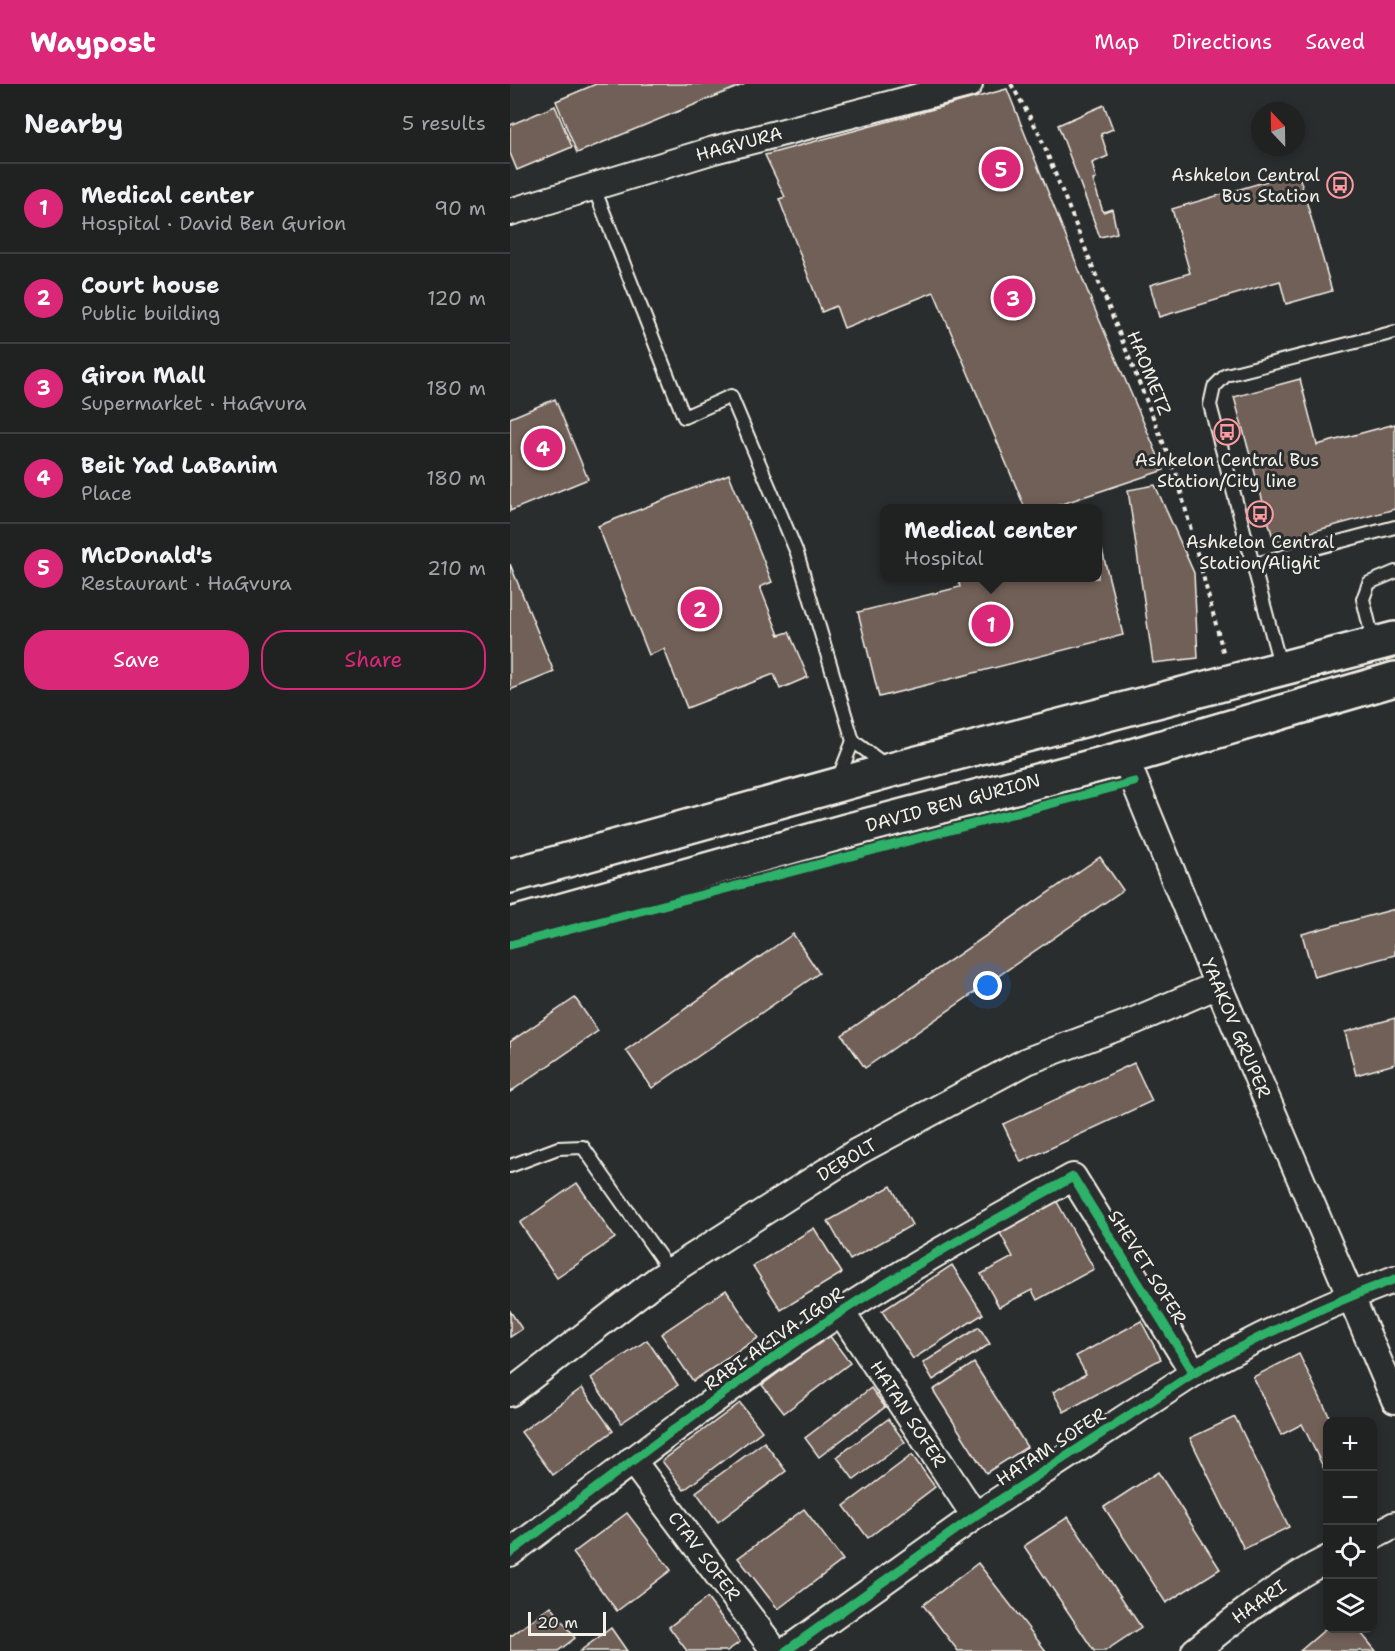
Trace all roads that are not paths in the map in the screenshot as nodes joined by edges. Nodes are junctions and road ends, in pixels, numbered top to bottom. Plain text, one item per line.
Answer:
1 (969, 84) edge
2 (594, 188) junction
3 (510, 212) edge
4 (1395, 332) edge
5 (1395, 527) edge
6 (1255, 564) junction
7 (1395, 572) edge
8 (1385, 642) edge
9 (1281, 669) junction
10 (1395, 680) edge
11 (853, 741) junction
12 (1125, 758) junction
13 (891, 770) junction
14 (835, 786) junction
15 (510, 876) edge
16 (510, 925) edge
17 (1218, 985) junction
18 (510, 1166) edge
19 (1073, 1178) joint
20 (670, 1271) junction
21 (1395, 1279) edge
22 (1349, 1296) junction
23 (841, 1312) junction
24 (1194, 1373) junction
25 (510, 1393) edge
26 (1395, 1400) edge
27 (632, 1460) junction
28 (975, 1516) junction
29 (1395, 1525) edge
30 (1377, 1534) edge
31 (510, 1553) edge
32 (1323, 1562) edge
33 (775, 1651) edge
34 (786, 1651) edge
35 (1196, 1651) edge

1 - 2 street, HAGVURA
2 - 3 street, HAGVURA
2 - 11 lane
4 - 6 lane
5 - 6 lane
6 - 9 lane
7 - 8 lane
8 - 9 main road
9 - 13 main road
10 - 12 main road, DAVID BEN GURION
11 - 13 lane
11 - 14 lane
12 - 16 main road, DAVID BEN GURION
12 - 17 street, YAAKOV GRUPER
13 - 14 main road
14 - 15 main road
17 - 20 street, DEBOLT
17 - 22 street, YAAKOV GRUPER
18 - 20 lane
19 - 23 street, RABI AKIVA IGOR
19 - 24 street, SHEVET SOFER
20 - 25 street, DEBOLT
21 - 22 street, HATAM SOFER
22 - 24 street, HATAM SOFER
22 - 26 street, YAAKOV GRUPER
23 - 27 street, RABI AKIVA IGOR
23 - 28 street, HATAN SOFER
24 - 28 street, HATAM SOFER
27 - 31 street, RABI AKIVA IGOR
27 - 33 street, CTAV SOFER
28 - 34 street, HATAM SOFER
29 - 30 street
32 - 35 street, HAARI

